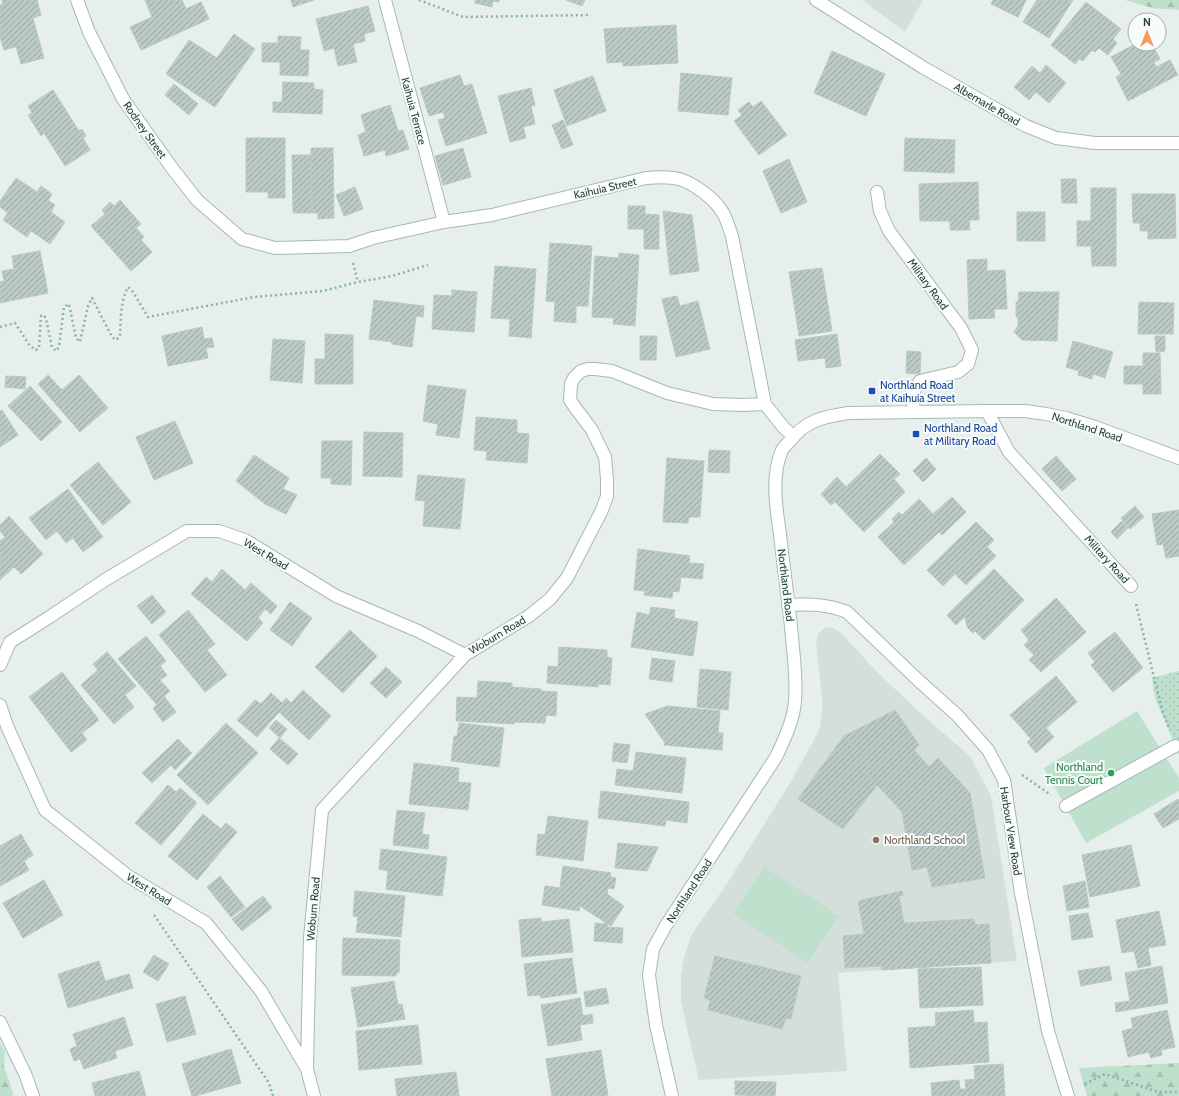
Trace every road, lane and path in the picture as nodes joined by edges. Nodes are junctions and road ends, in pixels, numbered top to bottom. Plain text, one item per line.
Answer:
1 (78, 0) edge
2 (385, 0) edge
3 (419, 0) edge
4 (816, 0) edge
5 (591, 15) dead end
6 (1179, 143) edge
7 (877, 192) dead end
8 (444, 222) junction
9 (242, 239) joint
10 (428, 265) dead end
11 (0, 327) edge
12 (766, 404) junction
13 (987, 411) junction
14 (914, 412) junction
15 (794, 436) junction
16 (1179, 458) edge
17 (1131, 586) joint
18 (788, 605) junction
19 (465, 654) junction
20 (0, 666) edge
21 (0, 705) edge
22 (1175, 746) joint
23 (1021, 774) dead end
24 (1066, 806) joint
25 (150, 909) dead end
26 (0, 1022) edge
27 (307, 1069) junction
28 (1179, 1092) edge
29 (1068, 1094) edge
30 (32, 1096) edge
31 (273, 1096) edge
32 (314, 1096) edge
33 (672, 1096) edge

1 - 9 street, Rodney Street
2 - 8 street, Kaihuia Terrace
3 - 5 path
4 - 6 street, Albemarle Road
7 - 14 street, Military Road
8 - 9 street, Kaihuia Street
8 - 12 street, Kaihuia Street
10 - 11 path
12 - 15 street, Kaihuia Street
12 - 19 street, Woburn Road
13 - 14 street, Northland Road
13 - 16 street, Northland Road
13 - 17 street, Military Road
14 - 15 street, Northland Road
15 - 18 street, Northland Road
17 - 22 path, Military Road
18 - 29 street, Harbour View Road
18 - 33 street, Northland Road
19 - 20 street, West Road
19 - 27 street, Woburn Road
21 - 27 street, West Road
22 - 24 street
23 - 24 path
25 - 31 path
26 - 30 street
27 - 32 street, Woburn Road
28 - 29 path

